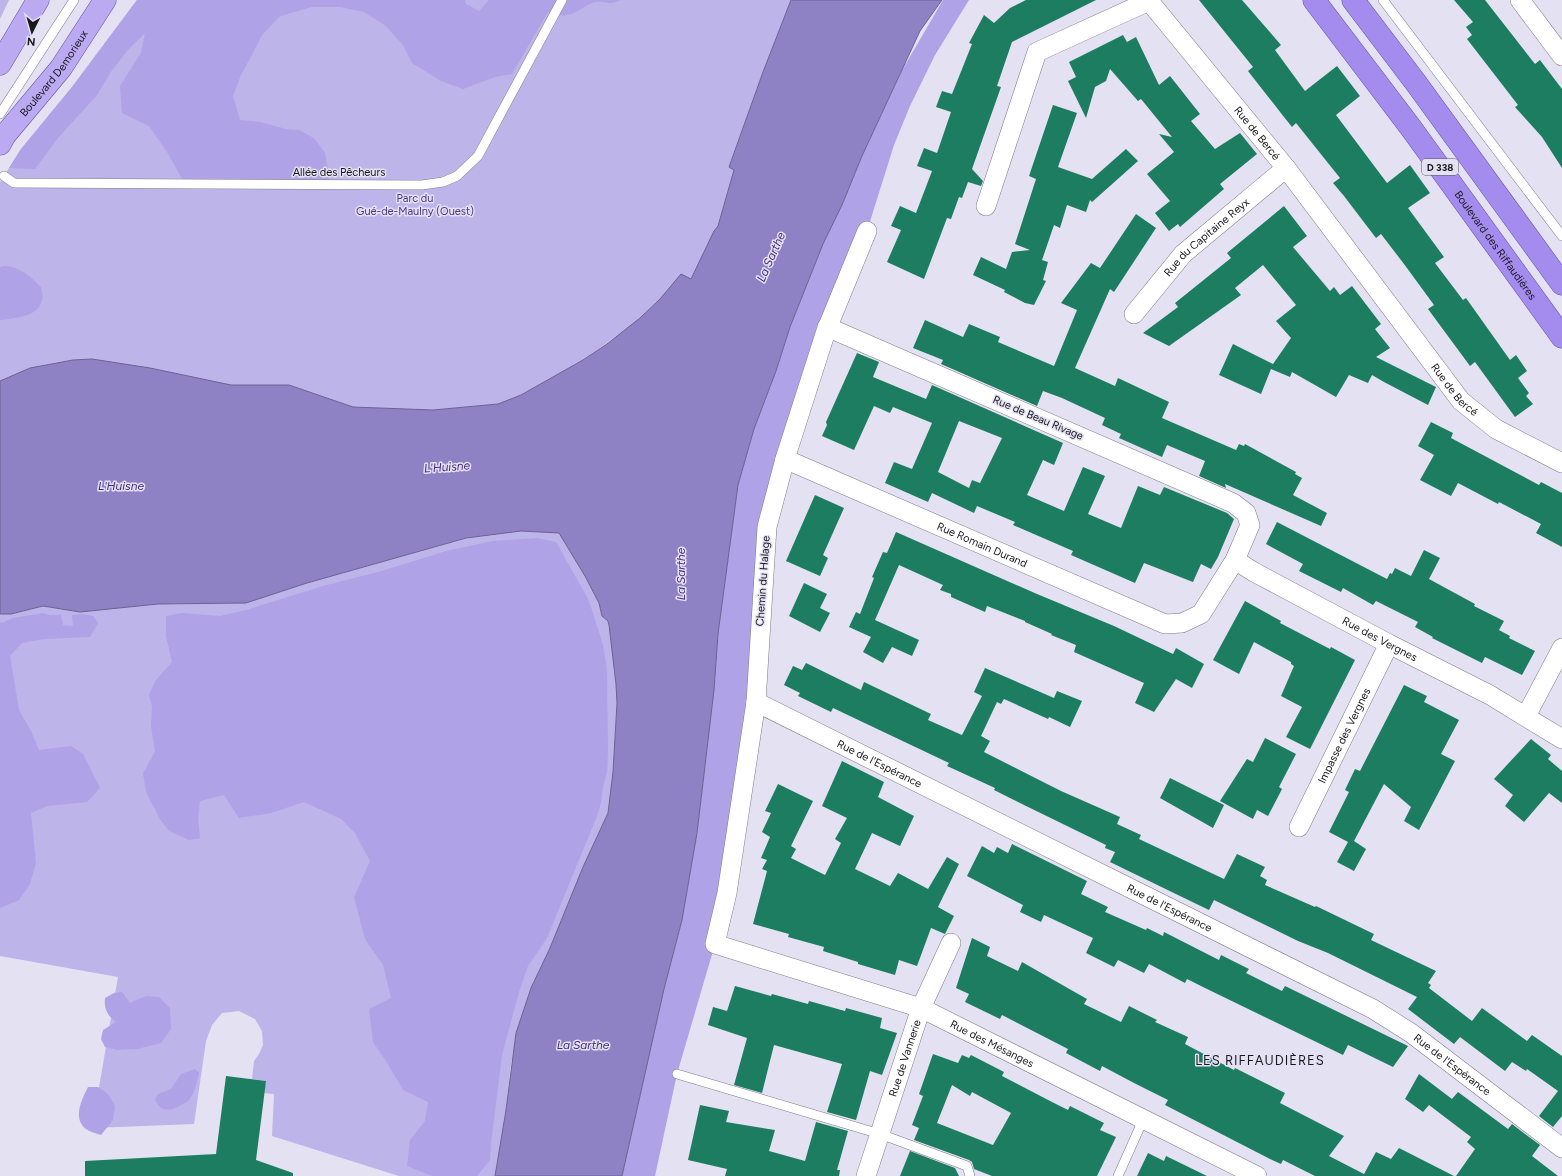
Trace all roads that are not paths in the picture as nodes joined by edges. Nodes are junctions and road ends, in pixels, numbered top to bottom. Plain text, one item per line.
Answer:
1 (38, 0) edge
2 (74, 0) edge
3 (105, 0) edge
4 (562, 0) edge
5 (1149, 0) edge
6 (1314, 0) edge
7 (1353, 0) edge
8 (1383, 0) edge
9 (1520, 0) edge
10 (1562, 56) edge
11 (0, 64) edge
12 (0, 114) edge
13 (0, 144) edge
14 (1286, 168) junction
15 (4, 176) dead end
16 (986, 206) dead end
17 (868, 231) dead end
18 (1562, 236) edge
19 (1562, 284) edge
20 (1134, 314) dead end
21 (827, 327) junction
22 (1562, 337) edge
23 (785, 459) junction
24 (1562, 463) edge
25 (1235, 560) junction
26 (1389, 644) junction
27 (1562, 648) edge
28 (756, 702) junction
29 (1526, 716) junction
30 (1562, 739) edge
31 (1299, 827) dead end
32 (950, 943) dead end
33 (715, 944) joint
34 (921, 1008) junction
35 (677, 1074) dead end
36 (1143, 1120) junction
37 (880, 1134) junction
38 (1562, 1148) edge
39 (866, 1176) edge
40 (970, 1176) edge
41 (1118, 1176) edge
42 (1256, 1176) edge

1 - 11 main road
2 - 12 lane
3 - 13 main road, Boulevard Demorieux
4 - 15 lane, Allée des Pêcheurs
5 - 14 street, Rue de Bercé
5 - 16 street, Rue de Bercé
6 - 22 highway, Boulevard des Riffaudières / D 338
7 - 19 highway, D 338
8 - 18 lane
9 - 10 street
14 - 20 street, Rue du Capitaine Reyx
14 - 24 street, Rue de Bercé
17 - 21 street, Chemin du Halage
21 - 23 street, Chemin du Halage
21 - 25 street, Rue de Beau Rivage
23 - 25 street, Rue Romain Durand
23 - 28 street, Chemin du Halage
25 - 26 street, Rue des Vergnes
26 - 29 street, Rue des Vergnes
26 - 31 street, Impasse des Vergnes
27 - 29 street
28 - 33 street, Chemin du Halage
28 - 38 street, Rue de l'Espérance
29 - 30 street, Rue des Vergnes
32 - 34 street, Rue de Vannerie
33 - 34 street, Rue des Mésanges
34 - 36 street, Rue des Mésanges
34 - 37 street, Rue de Vannerie
35 - 37 lane
36 - 41 lane
36 - 42 street, Rue des Mésanges
37 - 39 street, Rue de Vannerie
37 - 40 lane

